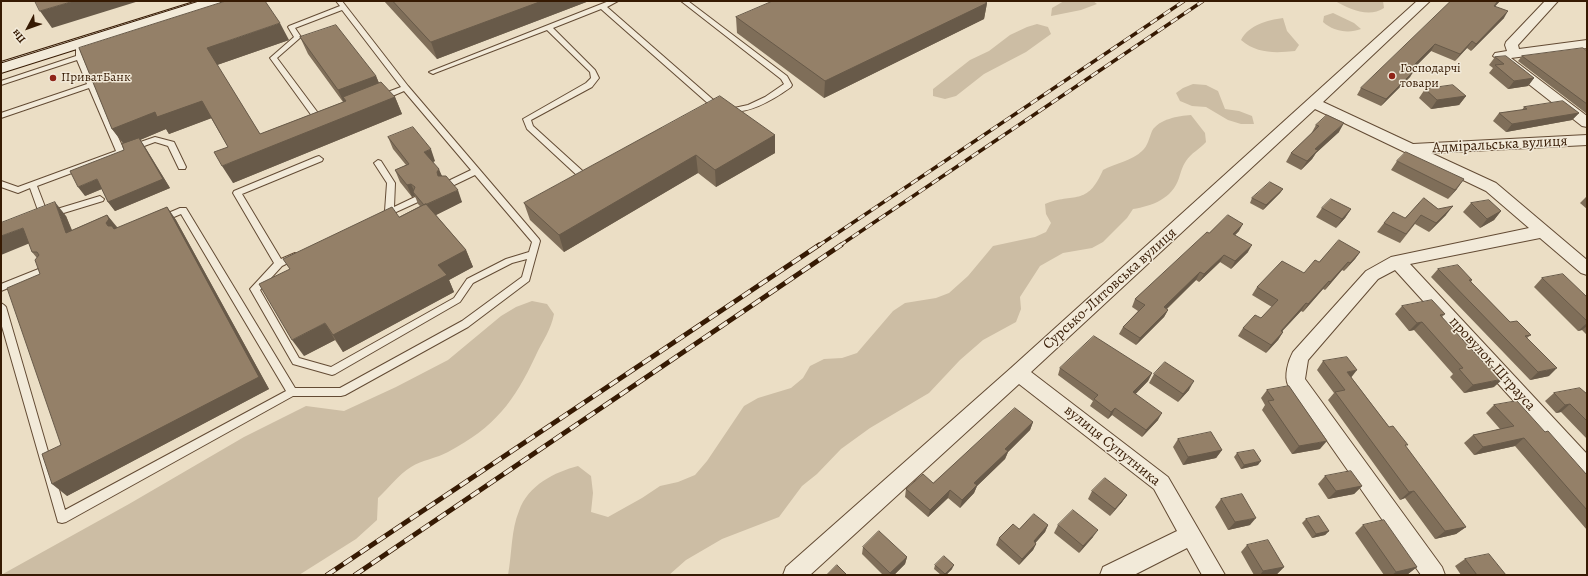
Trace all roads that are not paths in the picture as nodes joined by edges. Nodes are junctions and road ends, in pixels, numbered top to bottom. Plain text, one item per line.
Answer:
1 (176, 1) edge
2 (213, 1) edge
3 (615, 1) edge
4 (684, 1) edge
5 (1424, 1) edge
6 (1552, 1) edge
7 (341, 4) edge
8 (602, 6) junction
9 (548, 27) junction
10 (1587, 44) edge
11 (79, 50) junction
12 (101, 50) edge
13 (1515, 54) junction
14 (1, 55) edge
15 (1, 68) edge
16 (433, 72) dead end
17 (1, 83) edge
18 (91, 85) junction
19 (405, 88) junction
20 (369, 102) edge
21 (1314, 104) junction
22 (1, 116) edge
23 (326, 119) edge
24 (1587, 124) edge
25 (1587, 140) edge
26 (1412, 149) junction
27 (120, 152) junction
28 (319, 158) dead end
29 (378, 163) dead end
30 (182, 167) dead end
31 (476, 172) junction
32 (584, 177) edge
33 (1, 184) edge
34 (33, 185) junction
35 (447, 185) edge
36 (100, 199) dead end
37 (415, 200) edge
38 (389, 212) junction
39 (375, 219) edge
40 (156, 222) edge
41 (1544, 231) junction
42 (307, 251) edge
43 (532, 254) junction
44 (1397, 261) junction
45 (279, 264) junction
46 (46, 269) edge
47 (1587, 269) edge
48 (1, 288) edge
49 (1, 307) edge
50 (1018, 373) junction
51 (292, 392) junction
52 (1587, 468) edge
53 (1191, 535) junction
54 (794, 575) edge
55 (1111, 575) edge
56 (1214, 575) edge
57 (1434, 575) edge

1 - 14 main road
2 - 11 main road
3 - 8 lane
4 - 8 lane
5 - 21 street, Сурсько-Литовська вулиця
6 - 13 street
7 - 19 lane
7 - 23 lane
8 - 9 lane
9 - 16 lane
9 - 32 lane
10 - 13 street
11 - 12 lane
11 - 15 main road
11 - 17 lane
11 - 18 lane
13 - 24 street
18 - 22 lane
18 - 27 lane
19 - 20 lane
19 - 31 lane
21 - 26 street
21 - 50 street, Сурсько-Литовська вулиця
25 - 26 street, Адміральська вулиця
26 - 41 street
27 - 30 lane
27 - 34 lane
28 - 45 lane
29 - 38 lane
31 - 35 lane
31 - 43 lane
33 - 34 lane
34 - 36 lane
37 - 38 lane
38 - 39 lane
40 - 51 lane
41 - 44 street
41 - 47 street
42 - 45 lane
43 - 45 lane
43 - 51 lane
44 - 52 street, провулок Штрауса
44 - 57 street
46 - 48 lane
49 - 51 lane
50 - 53 street, вулиця Супутника
50 - 54 street, Сурсько-Литовська вулиця
53 - 55 street
53 - 56 street, вулиця Супутника

